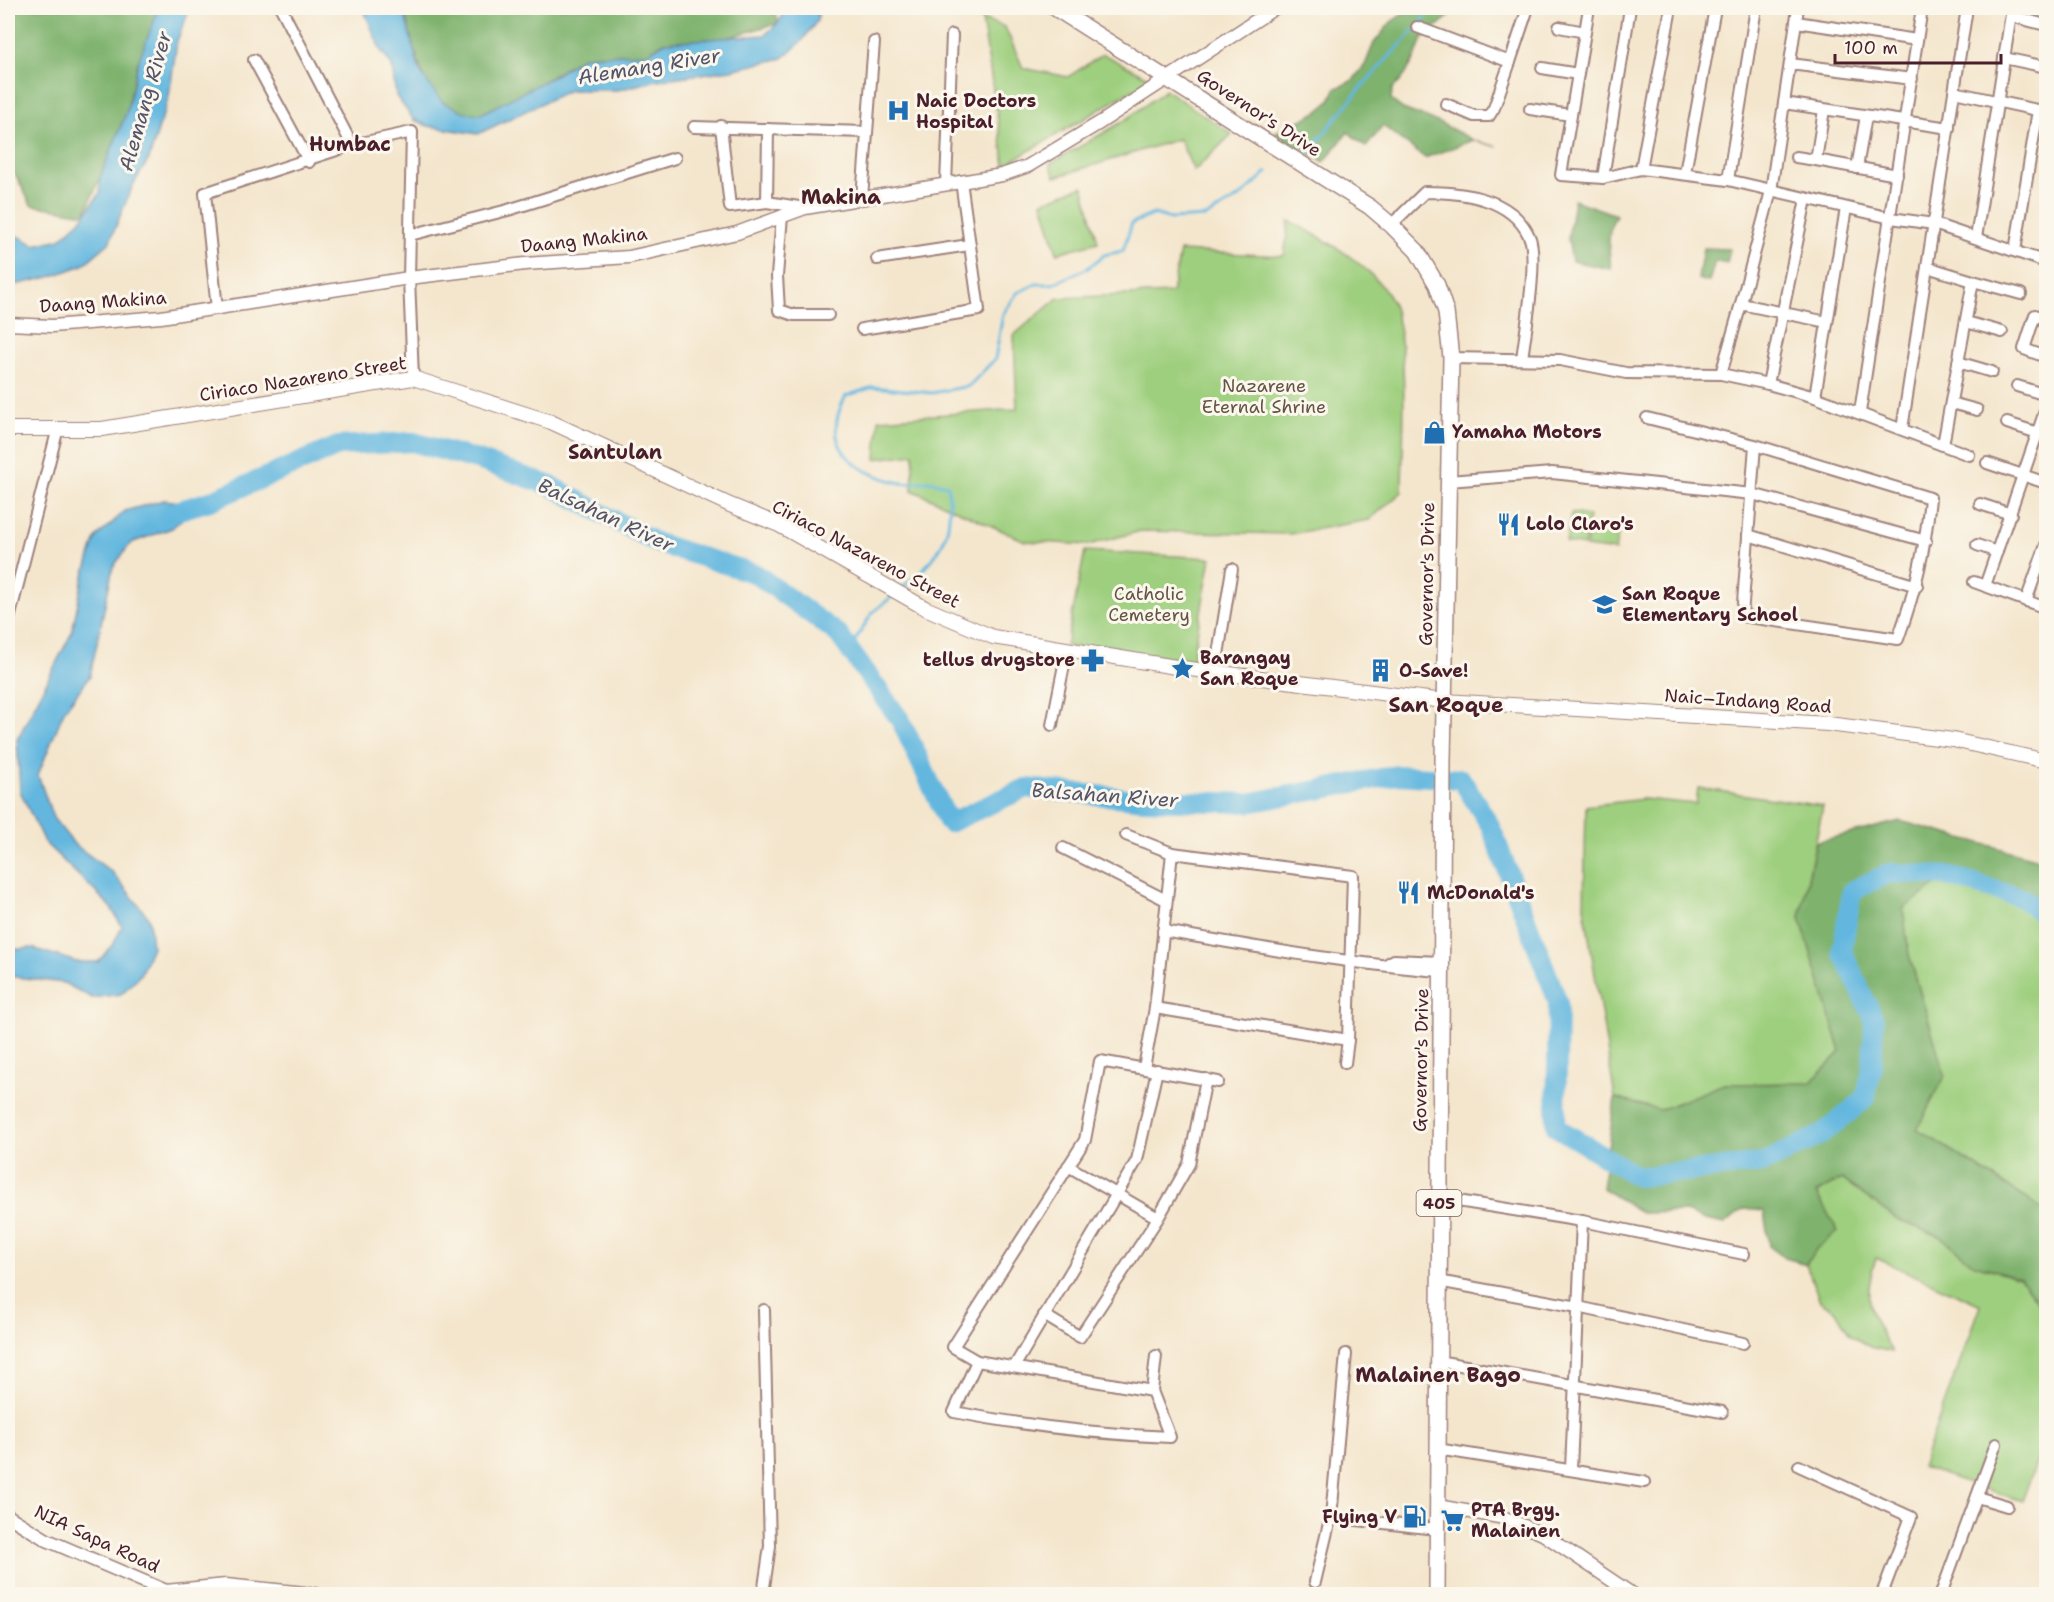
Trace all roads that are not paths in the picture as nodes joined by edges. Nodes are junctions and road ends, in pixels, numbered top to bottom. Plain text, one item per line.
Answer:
1 (281, 8) edge
2 (1055, 8) edge
3 (1275, 8) edge
4 (1528, 8) edge
5 (1590, 8) edge
6 (1630, 8) edge
7 (1671, 8) edge
8 (1715, 8) edge
9 (1756, 8) edge
10 (1798, 8) edge
11 (1922, 8) edge
12 (1967, 8) edge
13 (2011, 12) edge
14 (1796, 22) junction
15 (2046, 25) edge
16 (1417, 27) dead end
17 (1559, 27) dead end
18 (1585, 32) junction
19 (952, 35) dead end
20 (1917, 40) junction
21 (874, 42) dead end
22 (2004, 58) junction
23 (254, 60) dead end
24 (1510, 62) junction
25 (1790, 64) junction
26 (2046, 67) edge
27 (1542, 68) dead end
28 (1578, 74) junction
29 (1168, 77) junction
30 (1912, 79) junction
31 (1954, 92) junction
32 (1997, 101) junction
33 (1784, 102) junction
34 (1446, 104) dead end
35 (1530, 109) dead end
36 (1824, 110) junction
37 (2042, 111) edge
38 (1571, 115) junction
39 (1866, 116) junction
40 (1906, 121) junction
41 (721, 126) junction
42 (694, 127) dead end
43 (1949, 128) junction
44 (768, 129) junction
45 (866, 132) junction
46 (352, 145) junction
47 (1796, 157) dead end
48 (675, 158) dead end
49 (1816, 160) junction
50 (309, 162) junction
51 (1857, 168) junction
52 (1641, 169) junction
53 (1685, 173) junction
54 (1898, 176) junction
55 (1603, 178) junction
56 (1728, 180) junction
57 (961, 181) junction
58 (946, 184) junction
59 (1771, 191) junction
60 (862, 198) junction
61 (1806, 199) junction
62 (767, 202) junction
63 (806, 208) junction
64 (1846, 208) junction
65 (782, 216) junction
66 (1891, 218) junction
67 (1934, 224) junction
68 (1392, 225) junction
69 (410, 235) junction
70 (1976, 238) junction
71 (969, 245) junction
72 (2015, 251) junction
73 (877, 259) dead end
74 (2046, 262) edge
75 (1927, 267) junction
76 (409, 278) junction
77 (1973, 281) junction
78 (2021, 294) dead end
79 (217, 309) junction
80 (1739, 311) junction
81 (1782, 313) junction
82 (828, 315) dead end
83 (2046, 319) edge
84 (1827, 322) junction
85 (1966, 322) junction
86 (8, 324) edge
87 (862, 329) dead end
88 (2002, 332) dead end
89 (2046, 357) edge
90 (1451, 358) junction
91 (1522, 359) junction
92 (1958, 362) junction
93 (1992, 372) dead end
94 (1721, 374) junction
95 (413, 378) junction
96 (1768, 384) junction
97 (2017, 386) dead end
98 (2046, 395) edge
99 (1815, 397) junction
100 (1951, 404) junction
101 (2046, 408) edge
102 (1977, 410) dead end
103 (1860, 412) junction
104 (1647, 418) dead end
105 (2007, 423) dead end
106 (58, 428) junction
107 (8, 429) edge
108 (1902, 429) junction
109 (2038, 433) junction
110 (1755, 445) junction
111 (1943, 445) junction
112 (1969, 455) dead end
113 (1987, 463) dead end
114 (2025, 476) junction
115 (1448, 481) junction
116 (2046, 483) edge
117 (1752, 494) junction
118 (1980, 504) dead end
119 (2011, 514) junction
120 (1748, 535) junction
121 (1926, 541) junction
122 (1977, 544) dead end
123 (2046, 545) edge
124 (1997, 552) junction
125 (1232, 569) dead end
126 (1917, 586) junction
127 (2026, 601) junction
128 (2046, 608) edge
129 (8, 616) edge
130 (1067, 650) junction
131 (1215, 673) junction
132 (1444, 701) junction
133 (1052, 725) dead end
134 (2046, 761) edge
135 (1126, 835) dead end
136 (1063, 848) dead end
137 (1172, 853) junction
138 (1166, 900) junction
139 (1163, 931) junction
140 (1349, 963) junction
141 (1435, 966) junction
142 (1155, 1008) junction
143 (1348, 1040) junction
144 (1345, 1063) dead end
145 (1144, 1068) junction
146 (1157, 1070) junction
147 (1206, 1079) junction
148 (1218, 1082) dead end
149 (1068, 1166) junction
150 (1117, 1195) junction
151 (1439, 1198) junction
152 (1158, 1218) junction
153 (1582, 1221) junction
154 (1744, 1254) dead end
155 (1438, 1281) junction
156 (1578, 1307) junction
157 (764, 1310) dead end
158 (1044, 1315) junction
159 (1743, 1343) dead end
160 (1347, 1354) dead end
161 (1156, 1356) dead end
162 (977, 1361) junction
163 (1438, 1361) junction
164 (1014, 1367) junction
165 (1575, 1385) junction
166 (1152, 1391) junction
167 (1722, 1412) dead end
168 (1996, 1444) dead end
169 (1437, 1449) junction
170 (1799, 1466) dead end
171 (1571, 1469) junction
172 (1644, 1482) dead end
173 (1977, 1497) junction
174 (1437, 1506) junction
175 (2007, 1506) dead end
176 (1331, 1515) junction
177 (8, 1516) edge
178 (1436, 1529) junction
179 (1315, 1582) dead end
180 (315, 1594) edge
181 (763, 1594) edge
182 (1437, 1594) edge
183 (1632, 1594) edge
184 (1882, 1594) edge
185 (1941, 1594) edge

1 - 46 street
2 - 29 main road, Governor's Drive
3 - 29 street, Daang Makina
4 - 24 street
5 - 18 street
6 - 55 street
7 - 52 street
8 - 53 street
9 - 56 street
10 - 14 street
11 - 20 street
12 - 31 street
13 - 15 street
13 - 22 street
14 - 20 street
14 - 25 street
16 - 24 street
17 - 18 street
18 - 28 street
19 - 58 street
20 - 30 street
21 - 45 street
22 - 26 street
22 - 32 street
23 - 50 street
24 - 34 street
25 - 30 street
25 - 33 street
27 - 28 street
28 - 38 street
29 - 57 street, Daang Makina
29 - 68 main road, Governor's Drive
30 - 40 street
31 - 32 street
31 - 43 street
32 - 37 street
32 - 70 street
33 - 36 street
33 - 59 street
35 - 38 street
36 - 39 street
36 - 49 street
37 - 72 street
38 - 55 street
39 - 40 street
39 - 51 street
40 - 43 street
40 - 54 street
41 - 42 street
41 - 44 street
41 - 62 street
43 - 67 street
44 - 45 street
44 - 62 street
45 - 60 street
46 - 50 street
46 - 69 street
47 - 49 street
48 - 69 street
49 - 51 street
50 - 79 street
51 - 54 street
52 - 53 street
52 - 55 street
53 - 56 street
54 - 66 street
56 - 59 street
57 - 58 street, Daang Makina
57 - 71 street
58 - 60 street, Daang Makina
59 - 61 street
59 - 80 street
60 - 63 street, Daang Makina
61 - 64 street
61 - 81 street
62 - 63 street
63 - 65 street, Daang Makina
64 - 66 street
64 - 84 street
65 - 76 street, Daang Makina
65 - 82 street
66 - 67 street
66 - 103 street
67 - 70 street
67 - 75 street
68 - 90 main road, Governor's Drive
68 - 91 street
69 - 76 street
70 - 72 street
71 - 73 street
71 - 87 street
72 - 74 street
75 - 77 street
75 - 108 street
76 - 79 street, Daang Makina
76 - 95 street
77 - 78 street
77 - 85 street
79 - 86 street, Daang Makina
80 - 81 street
80 - 94 street
81 - 84 street
81 - 96 street
83 - 89 street
84 - 99 street
85 - 88 street
85 - 92 street
90 - 91 street
90 - 115 main road, Governor's Drive
91 - 94 street
92 - 93 street
92 - 100 street
94 - 96 street
95 - 106 main road, Ciriaco Nazareno Street
95 - 130 main road, Ciriaco Nazareno Street
96 - 99 street
97 - 98 street
99 - 103 street
100 - 102 street
100 - 111 street
101 - 109 street
103 - 108 street
104 - 110 street
105 - 109 street
106 - 107 main road, Ciriaco Nazareno Street
106 - 129 street
108 - 111 street
109 - 114 street
110 - 117 street
110 - 121 street
111 - 112 street
113 - 114 street
114 - 116 street
114 - 119 street
115 - 117 street
115 - 132 main road, Governor's Drive
117 - 120 street
117 - 121 street
118 - 119 street
119 - 124 street
120 - 126 street
120 - 126 street
121 - 126 street
122 - 124 street
123 - 127 street
124 - 127 street
125 - 131 street
127 - 128 street
130 - 131 main road, Ciriaco Nazareno Street
130 - 133 street
131 - 132 main road, Ciriaco Nazareno Street
132 - 134 main road, Naic–Indang Road
132 - 141 main road, Governor's Drive / 405
135 - 137 street
136 - 138 street
137 - 138 street
137 - 140 street
138 - 139 street
139 - 140 street
139 - 142 street
140 - 141 street
140 - 143 street
141 - 151 main road, Governor's Drive / 405
142 - 143 street
142 - 145 street
143 - 144 street
145 - 146 street
145 - 149 street
146 - 147 street
146 - 150 street
147 - 148 street
147 - 152 street
149 - 150 street
149 - 162 street
150 - 152 street
150 - 158 street
151 - 153 street
151 - 155 main road, Governor's Drive / 405
152 - 158 street
153 - 154 street
153 - 156 street
155 - 156 street
155 - 163 main road, Governor's Drive / 405
156 - 159 street
156 - 165 street
157 - 181 street
158 - 164 street
160 - 176 street
161 - 166 street
162 - 164 street
162 - 166 street
163 - 165 street
163 - 169 main road, Governor's Drive / 405
164 - 166 street
165 - 167 street
165 - 171 street
168 - 173 street
169 - 171 street
169 - 174 main road, Governor's Drive / 405
170 - 184 street
171 - 172 street
173 - 175 street
173 - 185 street
174 - 178 main road, Governor's Drive / 405
174 - 183 street
176 - 178 street
176 - 179 street
177 - 180 street, NIA Sapa Road
178 - 182 main road, Governor's Drive / 405

